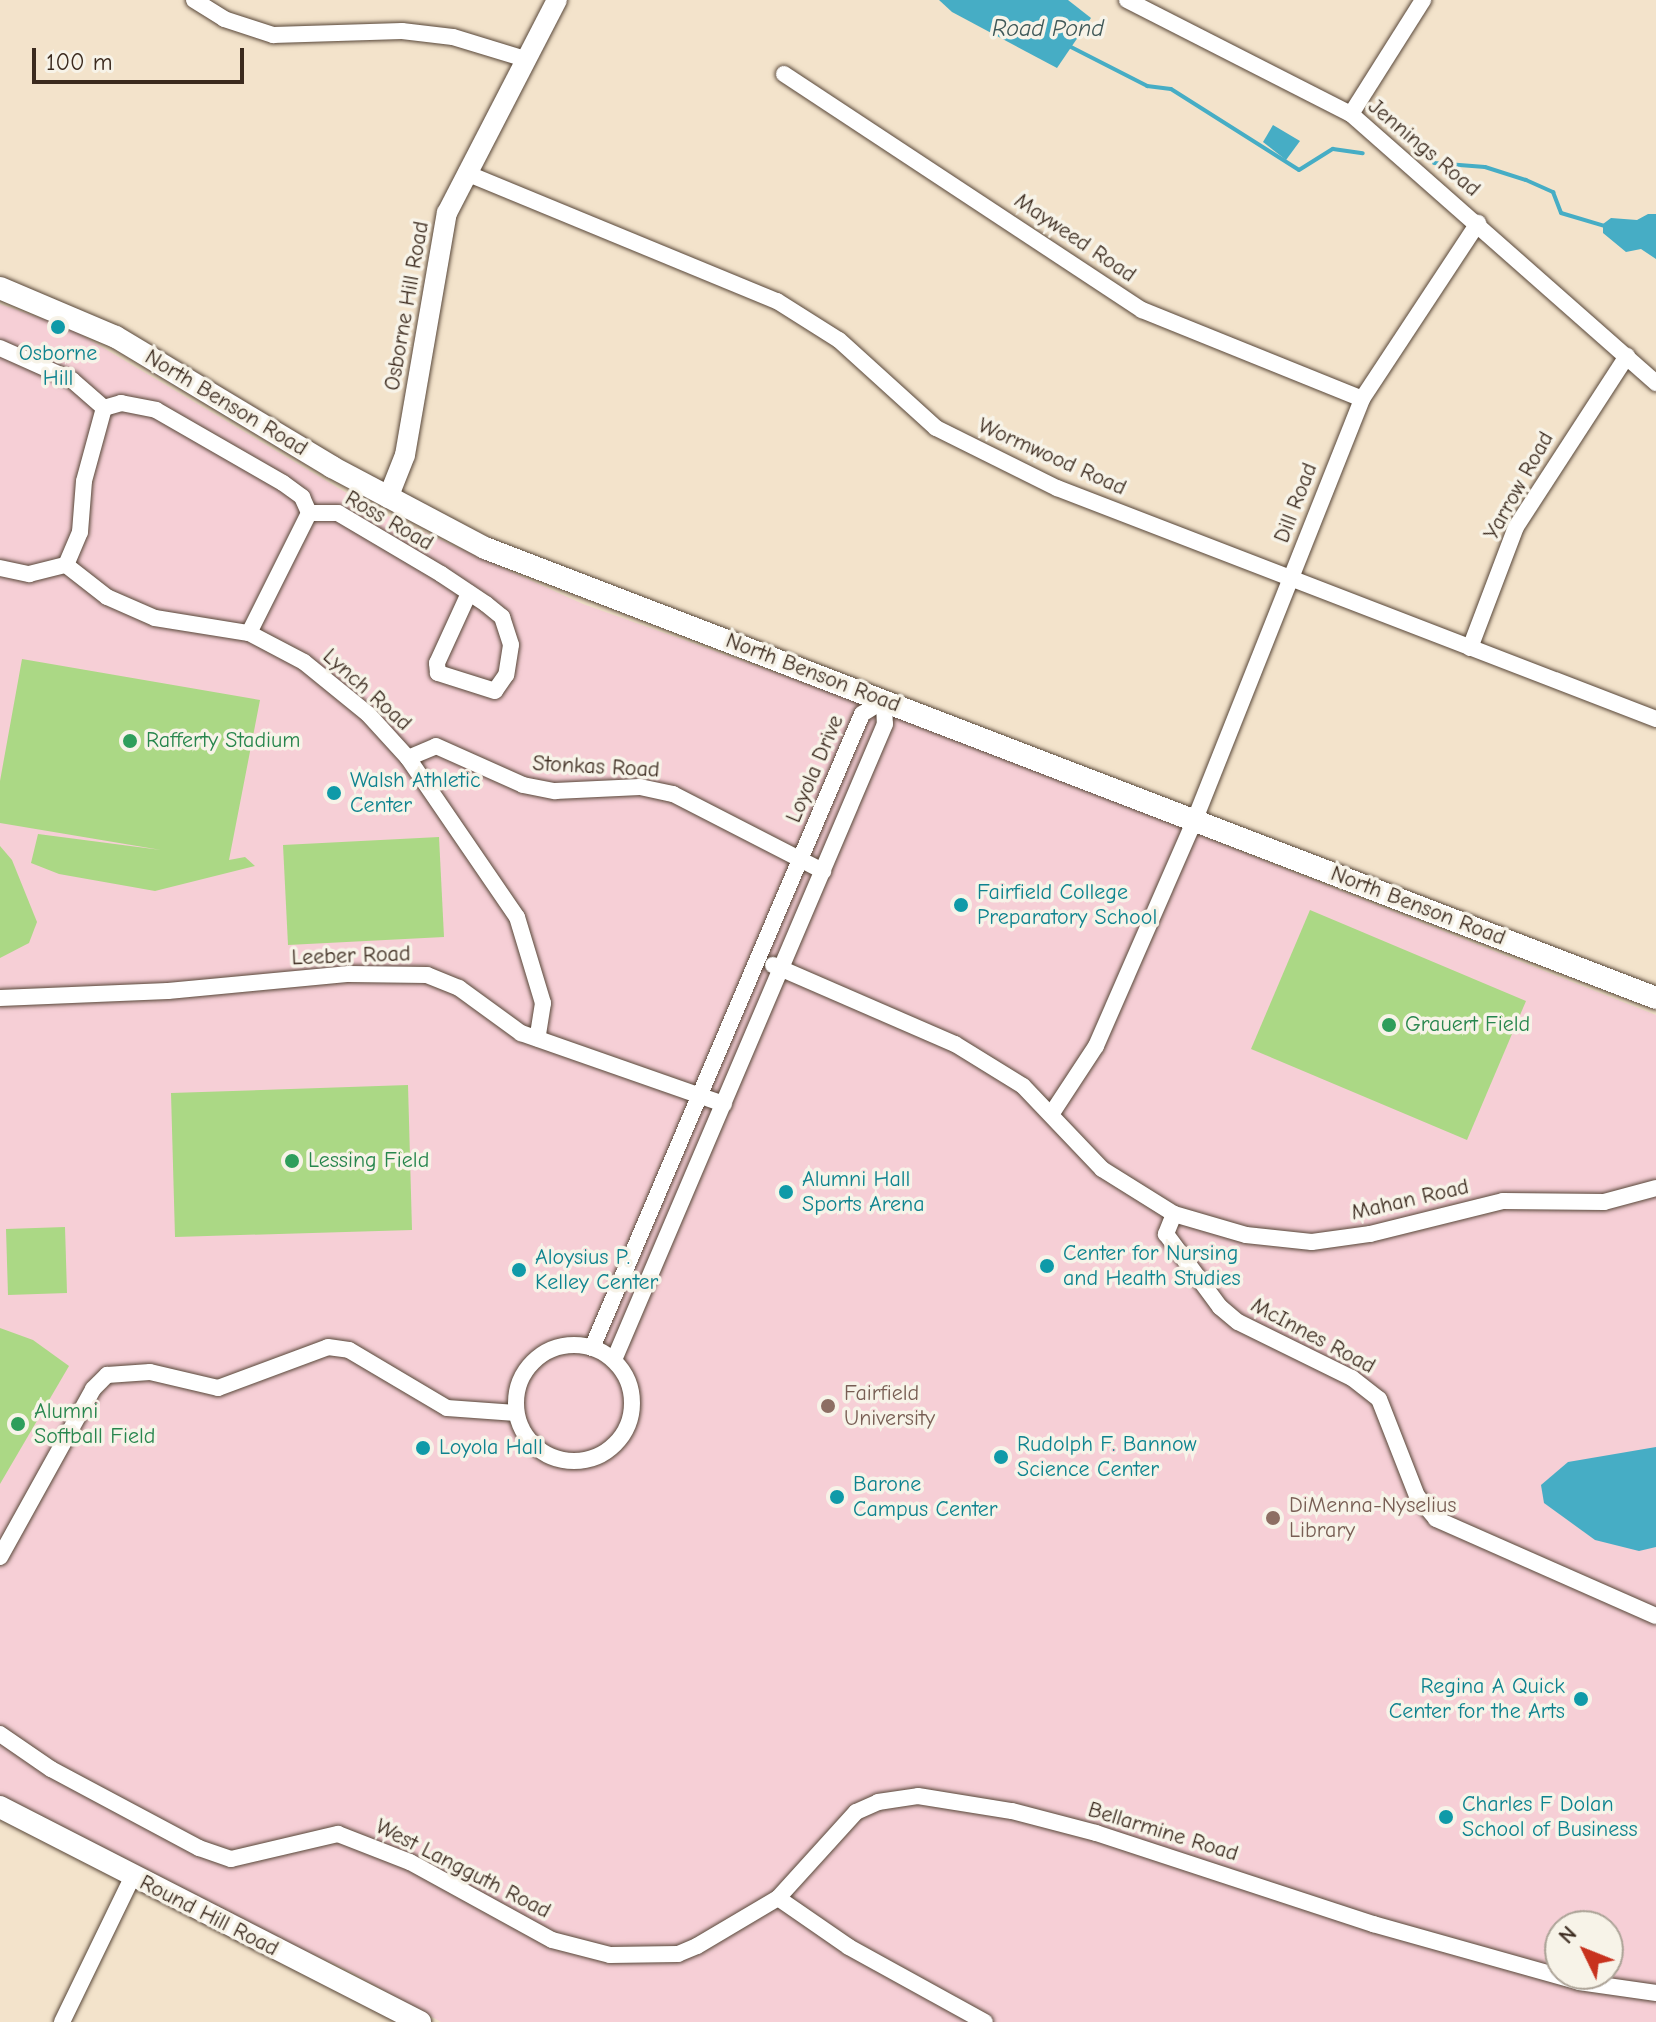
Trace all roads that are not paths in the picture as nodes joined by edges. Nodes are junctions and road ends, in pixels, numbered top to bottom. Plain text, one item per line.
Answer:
1 (194, 0) edge
2 (557, 0) edge
3 (1423, 0) edge
4 (1131, 1) edge
5 (525, 59) junction
6 (784, 74) dead end
7 (1351, 114) junction
8 (466, 173) junction
9 (1478, 223) junction
10 (0, 288) edge
11 (0, 348) edge
12 (1627, 356) junction
13 (1656, 383) edge
14 (1362, 399) junction
15 (104, 408) junction
16 (388, 498) junction
17 (309, 513) junction
18 (66, 565) junction
19 (0, 568) edge
20 (1291, 576) junction
21 (469, 593) junction
22 (249, 633) junction
23 (1470, 648) junction
24 (884, 700) junction
25 (1656, 719) edge
26 (408, 758) junction
27 (1195, 819) junction
28 (800, 860) junction
29 (823, 871) junction
30 (758, 959) junction
31 (781, 968) junction
32 (0, 998) edge
33 (1656, 998) edge
34 (537, 1039) junction
35 (699, 1095) junction
36 (724, 1104) junction
37 (1052, 1113) junction
38 (1656, 1188) edge
39 (1174, 1214) junction
40 (592, 1348) junction
41 (614, 1360) junction
42 (516, 1413) junction
43 (0, 1557) edge
44 (1656, 1616) edge
45 (0, 1734) edge
46 (0, 1807) edge
47 (132, 1878) junction
48 (778, 1898) junction
49 (697, 1946) joint
50 (1656, 1993) edge
51 (62, 2022) edge
52 (420, 2022) edge
53 (985, 2022) edge

1 - 5 street
2 - 5 street, Osborne Hill Road
3 - 7 street
4 - 7 street, Jennings Road
5 - 8 street, Osborne Hill Road
6 - 14 street, Mayweed Road
7 - 9 street, Jennings Road
8 - 16 street, Osborne Hill Road
8 - 20 street, Wormwood Road
9 - 12 street, Jennings Road
9 - 14 street, Dill Road
10 - 16 main road, North Benson Road
11 - 15 street
12 - 13 street, Jennings Road
12 - 23 street, Yarrow Road
14 - 20 street, Dill Road
15 - 17 street, Ross Road
15 - 18 street
16 - 24 main road, North Benson Road
17 - 21 street, Ross Road
17 - 22 street
18 - 19 street
18 - 22 street, Lynch Road
20 - 23 street, Wormwood Road
20 - 27 street, Dill Road
21 - 21 street, Ross Road
22 - 26 street, Lynch Road
23 - 25 street, Wormwood Road
24 - 27 main road, North Benson Road
24 - 28 street, Loyola Drive
24 - 29 street
26 - 28 street, Stonkas Road
26 - 34 street, Lynch Road
27 - 33 main road, North Benson Road
27 - 37 street, Dill Road
28 - 29 street, Stonkas Road
28 - 30 street, Loyola Drive
29 - 31 street
30 - 31 street
30 - 35 street, Loyola Drive
31 - 36 street
31 - 37 street
32 - 34 street, Leeber Road
34 - 35 street, Leeber Road
35 - 36 street, Leeber Road
35 - 40 street, Loyola Drive
36 - 41 street
37 - 39 street
38 - 39 street, Mahan Road
39 - 44 street, McInnes Road
40 - 41 street
40 - 42 street
41 - 42 street
42 - 43 street
45 - 49 street, West Langguth Road
46 - 47 main road, Round Hill Road
47 - 51 street
47 - 52 main road, Round Hill Road
48 - 49 street, Bellarmine Road
48 - 50 street, Bellarmine Road
48 - 53 street

